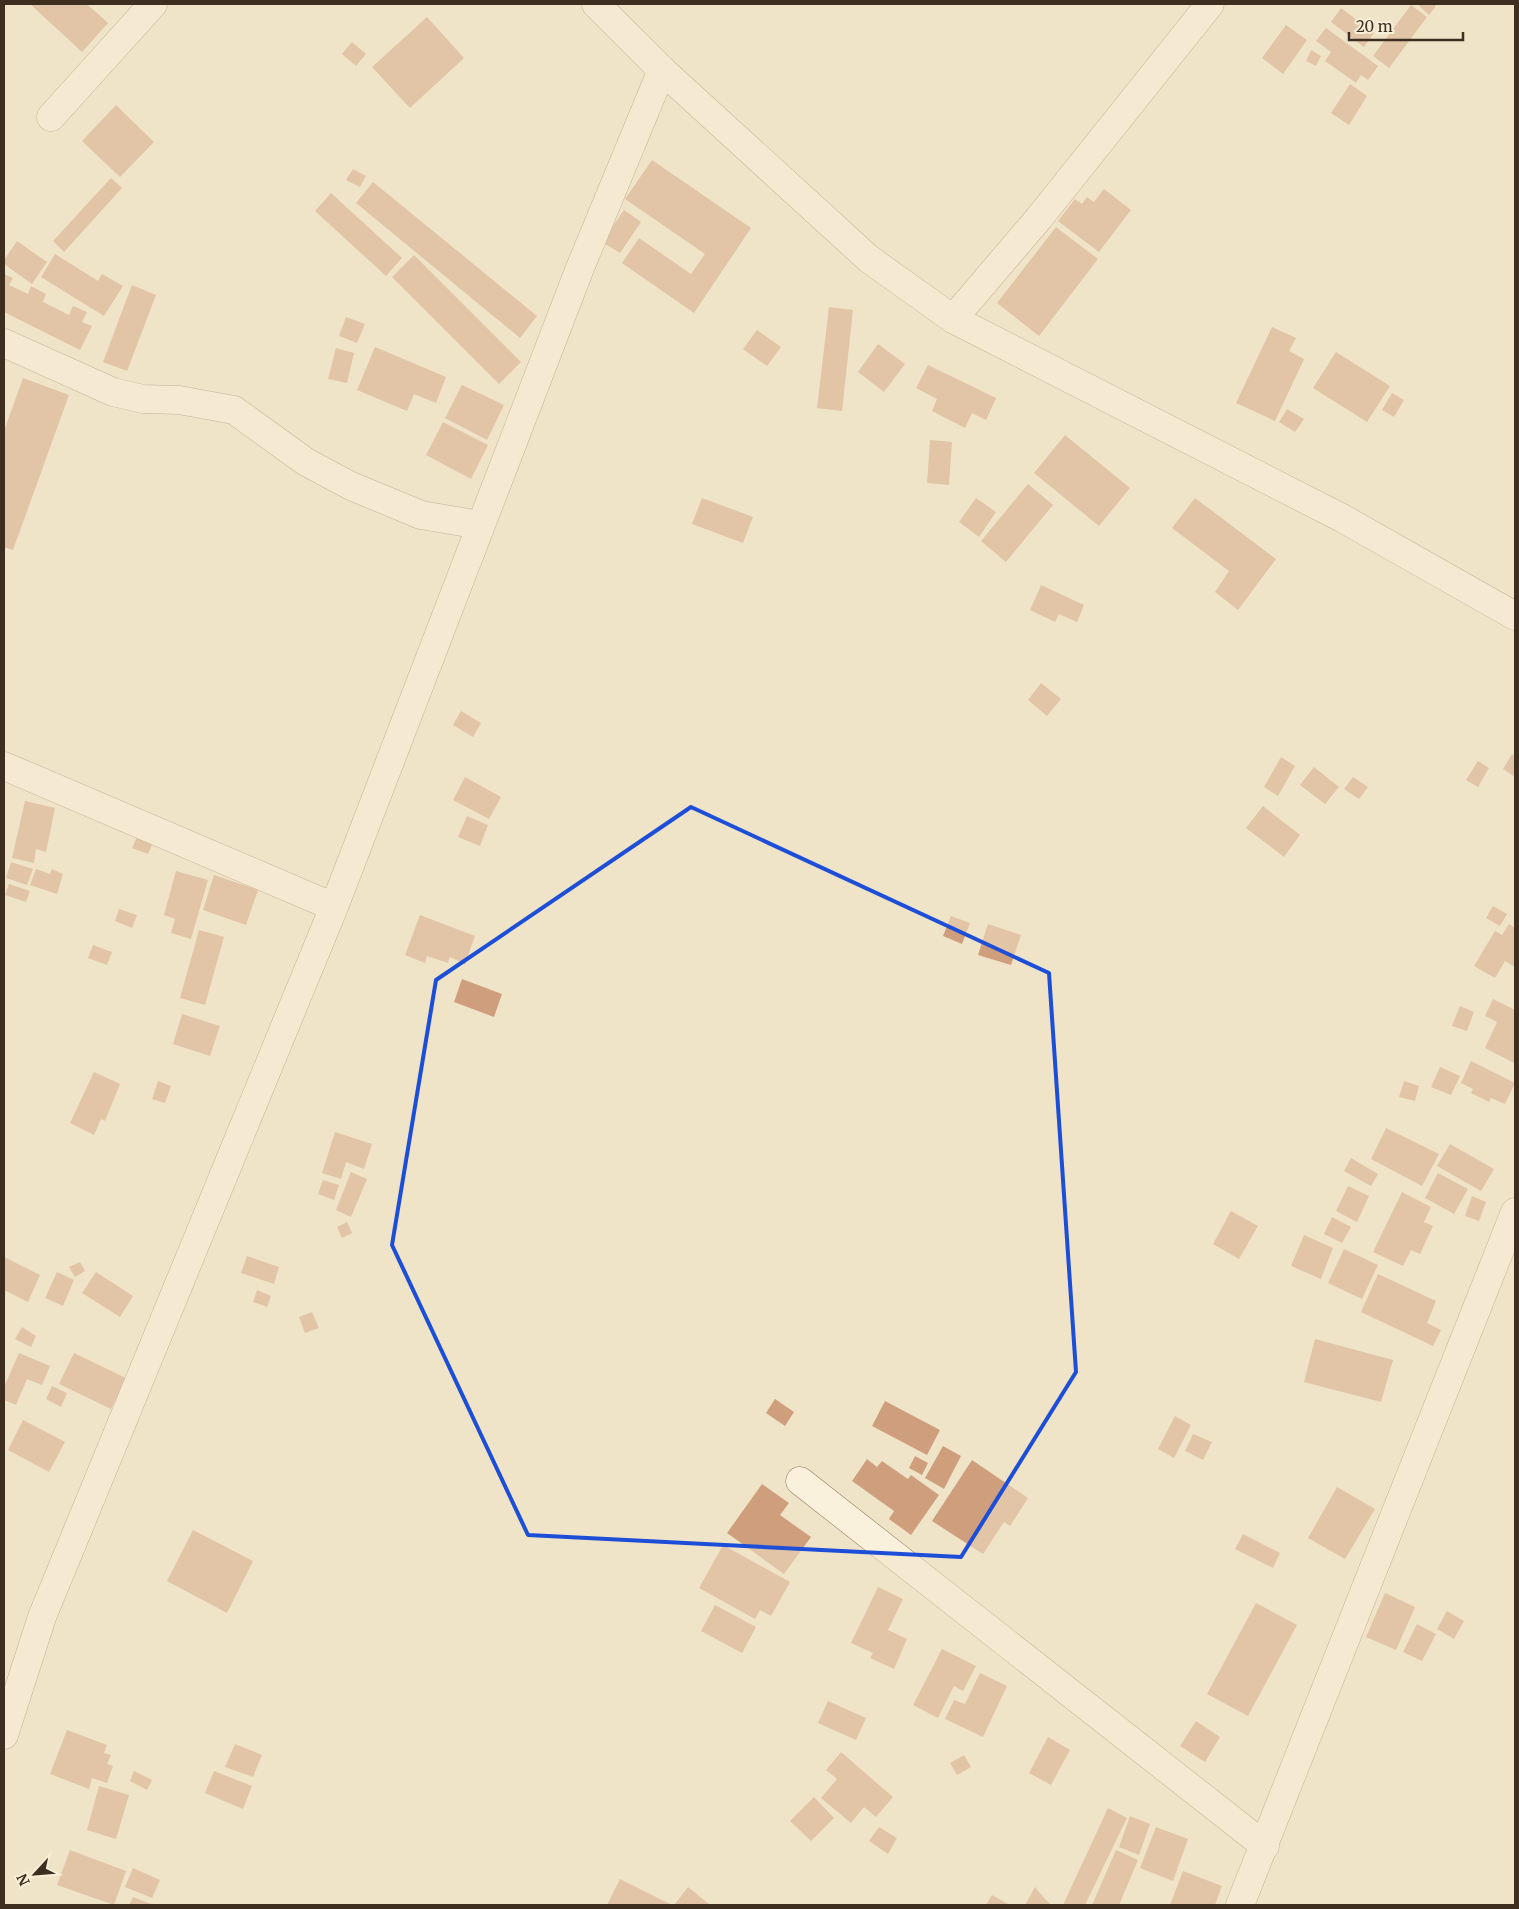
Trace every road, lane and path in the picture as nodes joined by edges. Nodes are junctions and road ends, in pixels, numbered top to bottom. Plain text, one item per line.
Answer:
1 (152, 4) edge
2 (596, 4) edge
3 (1210, 4) edge
4 (662, 70) junction
5 (51, 117) dead end
6 (953, 319) junction
7 (4, 343) edge
8 (480, 525) junction
9 (1515, 616) edge
10 (4, 766) edge
11 (334, 907) junction
12 (1515, 1212) edge
13 (800, 1481) dead end
14 (4, 1735) edge
15 (1265, 1846) junction
16 (1240, 1905) edge

1 - 5 street
2 - 4 street
3 - 6 street
4 - 6 street
4 - 8 street
6 - 9 street
7 - 8 street
8 - 11 street
10 - 11 street
11 - 14 street
12 - 15 street
13 - 15 street
15 - 16 street

